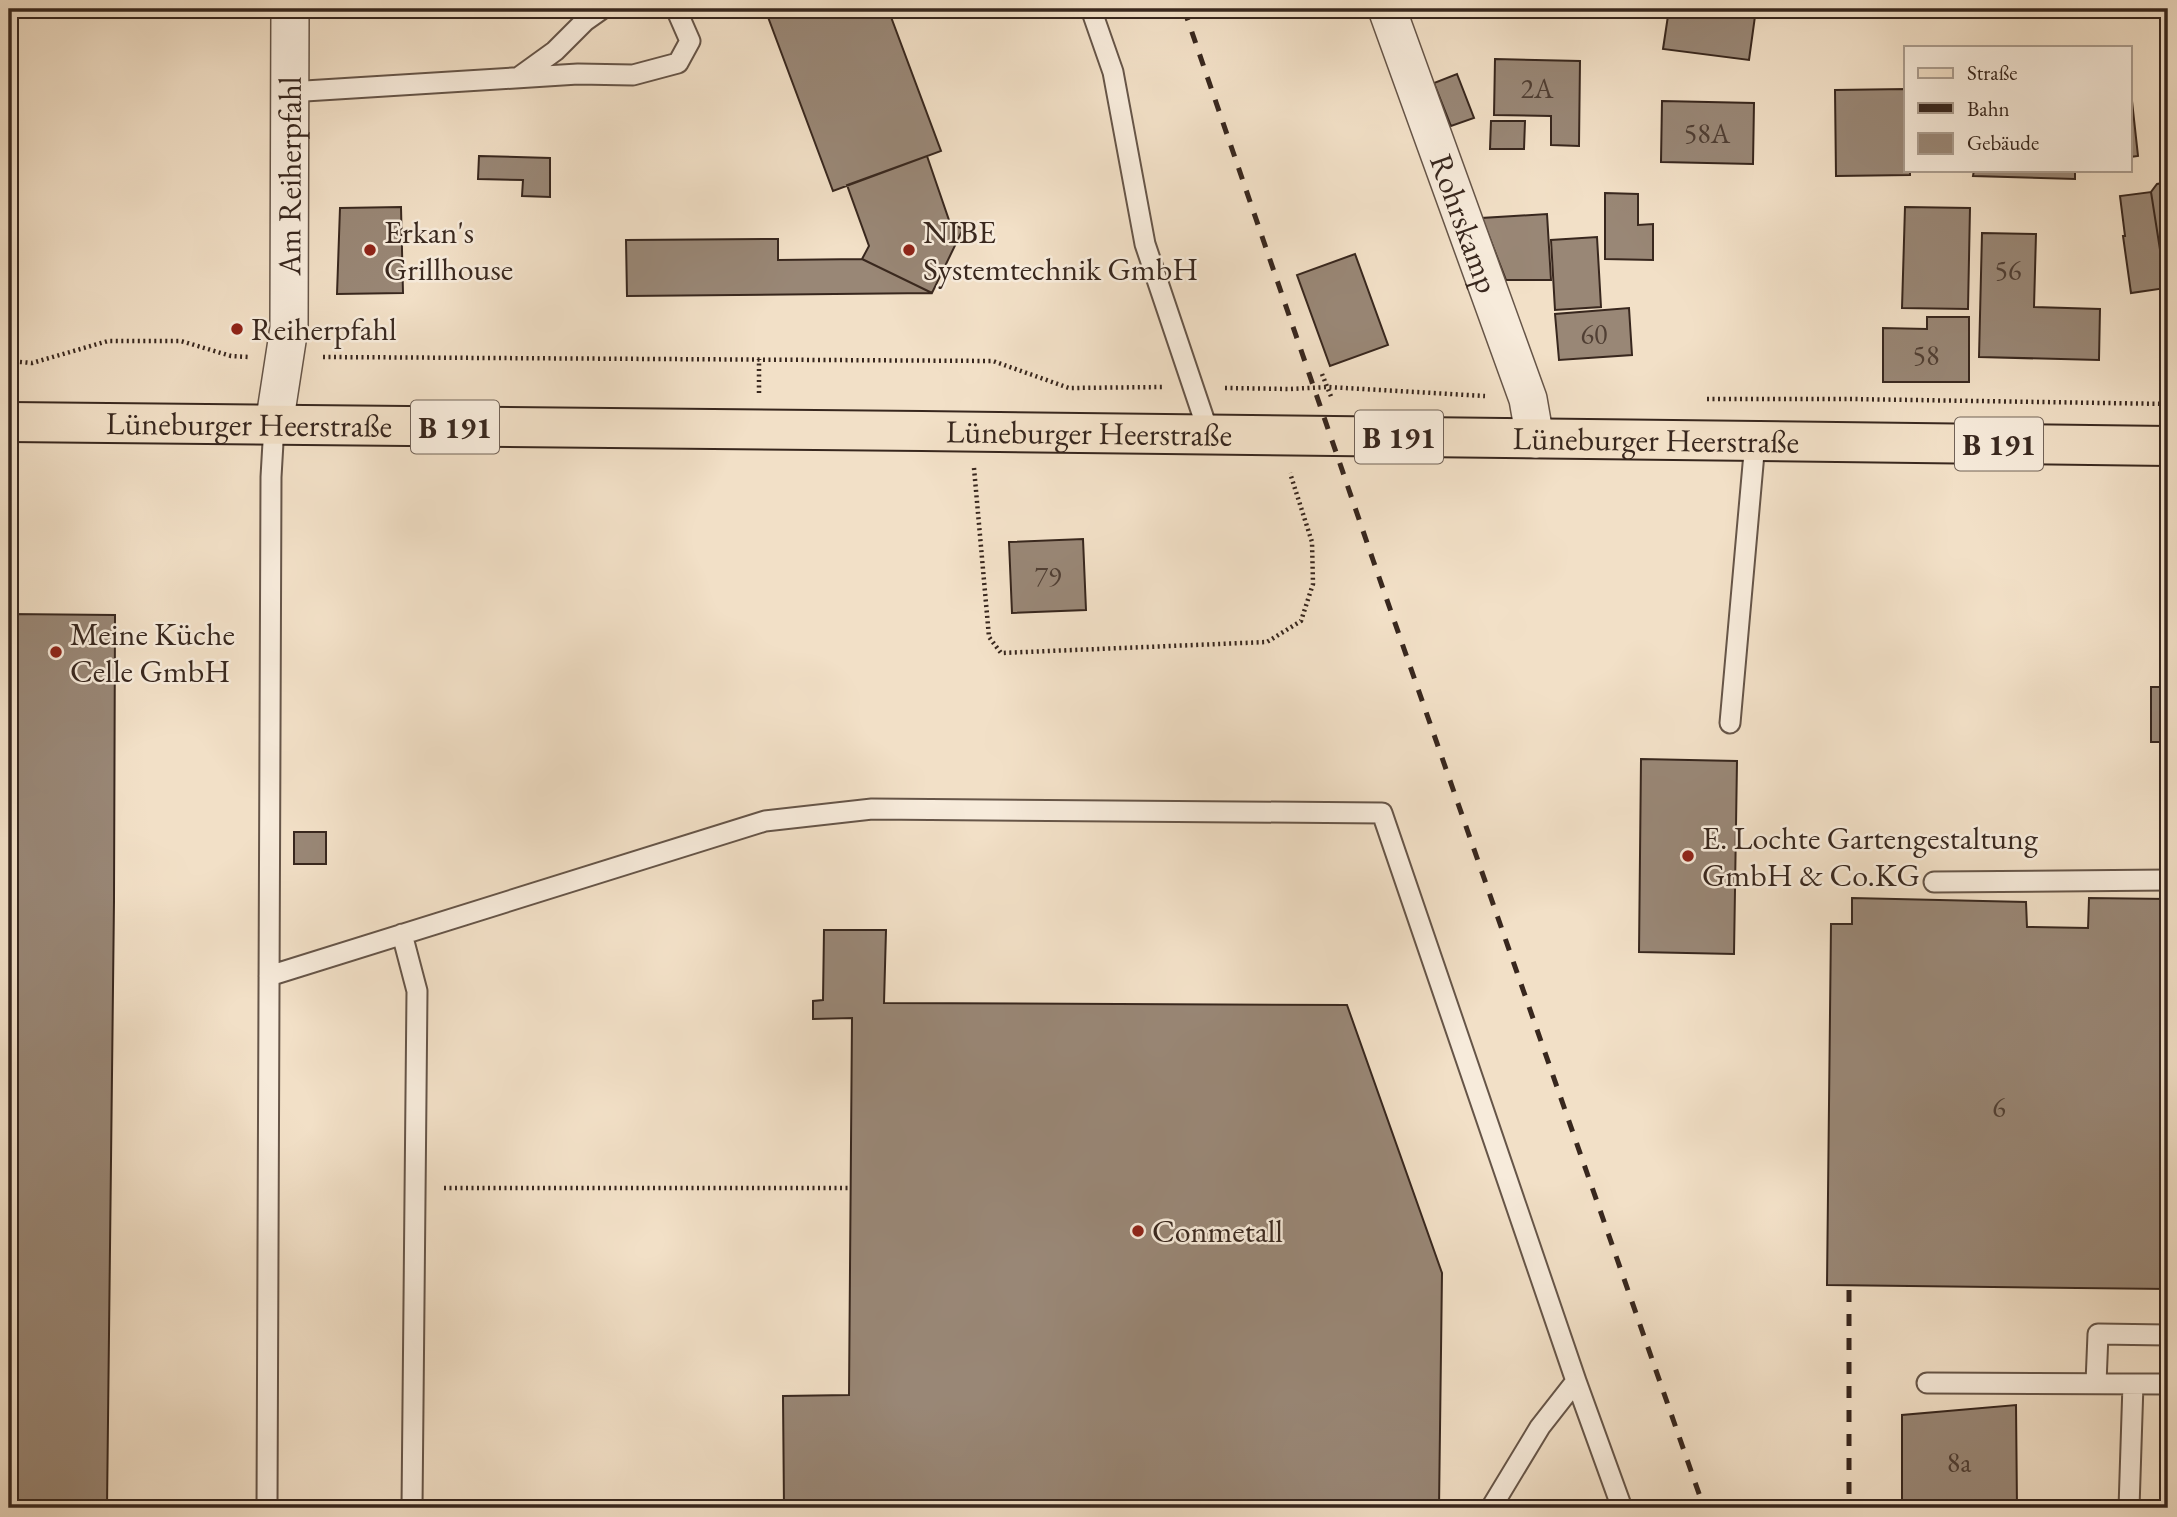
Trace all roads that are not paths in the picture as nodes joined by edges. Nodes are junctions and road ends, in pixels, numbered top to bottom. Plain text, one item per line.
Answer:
1 (290, 9) edge
2 (602, 9) edge
3 (676, 9) edge
4 (1091, 9) edge
5 (1387, 9) edge
6 (519, 78) junction
7 (289, 92) junction
8 (9, 422) edge
9 (274, 425) junction
10 (1209, 434) junction
11 (1535, 439) junction
12 (1755, 442) junction
13 (2168, 446) edge
14 (1730, 723) dead end
15 (2168, 880) edge
16 (1934, 882) dead end
17 (402, 933) junction
18 (269, 976) junction
19 (2168, 1335) edge
20 (1576, 1381) junction
21 (1927, 1383) dead end
22 (2096, 1383) junction
23 (2133, 1384) junction
24 (2168, 1384) edge
25 (267, 1508) edge
26 (412, 1508) edge
27 (1491, 1508) edge
28 (1622, 1508) edge
29 (2129, 1508) edge

1 - 7 street, Am Reiherpfahl
2 - 6 lane
3 - 6 lane
4 - 10 lane
5 - 11 street, Rohrskamp
6 - 7 lane
7 - 9 street, Am Reiherpfahl
8 - 9 main road, Lüneburger Heerstraße / B 191
9 - 10 main road, Lüneburger Heerstraße / B 191
9 - 18 lane
10 - 11 main road, Lüneburger Heerstraße / B 191
11 - 12 main road, Lüneburger Heerstraße / B 191
12 - 13 main road, Lüneburger Heerstraße / B 191
12 - 14 lane
15 - 16 lane
17 - 18 lane
17 - 20 lane
17 - 26 lane
18 - 25 lane
19 - 22 lane
20 - 27 lane
20 - 28 lane
21 - 22 lane
22 - 23 lane
23 - 24 lane
23 - 29 lane

